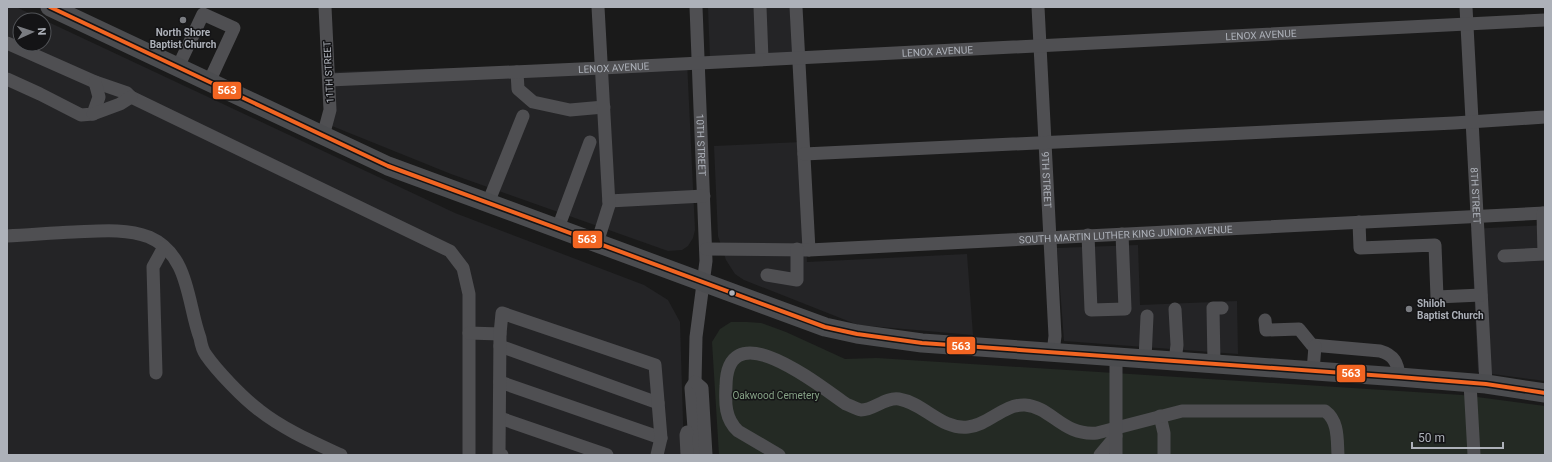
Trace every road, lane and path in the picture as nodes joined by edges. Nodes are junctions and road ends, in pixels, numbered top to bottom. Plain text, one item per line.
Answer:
1 (50, 7) edge
2 (325, 7) edge
3 (598, 7) edge
4 (696, 7) edge
5 (760, 7) edge
6 (796, 7) edge
7 (1038, 7) edge
8 (1466, 7) edge
9 (1545, 20) edge
10 (1468, 23) junction
11 (7, 43) edge
12 (1040, 46) junction
13 (798, 57) junction
14 (762, 59) junction
15 (699, 62) junction
16 (178, 67) junction
17 (602, 68) junction
18 (517, 72) junction
19 (7, 79) edge
20 (329, 80) junction
21 (96, 82) junction
22 (209, 82) junction
23 (131, 97) junction
24 (604, 107) junction
25 (93, 114) junction
26 (523, 116) dead end
27 (1545, 117) edge
28 (1473, 122) junction
29 (323, 136) junction
30 (590, 142) dead end
31 (1045, 142) junction
32 (804, 154) junction
33 (704, 196) junction
34 (609, 201) junction
35 (488, 203) junction
36 (1544, 213) edge
37 (1477, 216) junction
38 (1359, 222) junction
39 (558, 228) junction
40 (1122, 234) junction
41 (1088, 235) junction
42 (7, 236) edge
43 (1050, 237) junction
44 (597, 243) junction
45 (164, 247) junction
46 (706, 249) junction
47 (803, 250) junction
48 (1504, 256) dead end
49 (767, 275) dead end
50 (704, 283) junction
51 (1481, 295) junction
52 (1222, 308) dead end
53 (1175, 309) dead end
54 (1148, 316) dead end
55 (1265, 320) dead end
56 (469, 333) junction
57 (500, 340) junction
58 (1315, 346) junction
59 (1053, 353) junction
60 (1116, 357) junction
61 (1145, 359) junction
62 (1174, 361) junction
63 (1214, 364) junction
64 (1313, 371) junction
65 (156, 373) dead end
66 (1398, 377) junction
67 (500, 382) junction
68 (695, 382) junction
69 (1478, 384) junction
70 (1545, 393) edge
71 (658, 403) junction
72 (1160, 416) junction
73 (500, 418) junction
74 (694, 420) junction
75 (1116, 432) junction
76 (661, 438) junction
77 (332, 453) edge
78 (469, 455) edge
79 (502, 455) edge
80 (607, 455) edge
81 (657, 455) edge
82 (687, 455) edge
83 (696, 455) edge
84 (706, 455) edge
85 (779, 455) edge
86 (1100, 455) edge
87 (1116, 455) edge
88 (1164, 455) edge
89 (1338, 455) edge
90 (1474, 455) edge

1 - 16 highway
2 - 20 street, 11TH STREET
3 - 17 street
4 - 15 street, 10TH STREET
5 - 14 street
6 - 13 street
7 - 12 street, 9TH STREET
8 - 10 street, 8TH STREET
9 - 10 street, LENOX AVENUE
10 - 12 street, LENOX AVENUE
10 - 28 street, 8TH STREET
11 - 21 street
12 - 13 street, LENOX AVENUE
12 - 31 street, 9TH STREET
13 - 14 street, LENOX AVENUE
13 - 32 street
14 - 15 street, LENOX AVENUE
15 - 17 street, LENOX AVENUE
15 - 33 street, 10TH STREET
16 - 22 highway
16 - 22 street
17 - 18 street, LENOX AVENUE
17 - 24 street
18 - 20 street, LENOX AVENUE
18 - 24 street
19 - 25 street
20 - 29 street, 11TH STREET
21 - 23 street
21 - 25 street
22 - 29 highway
23 - 25 street
23 - 56 street
24 - 34 street
26 - 35 street
27 - 28 street
28 - 31 street
28 - 37 street, 8TH STREET
29 - 35 highway
30 - 39 street
31 - 32 street
31 - 43 street, 9TH STREET
32 - 47 street
33 - 34 street
33 - 46 street, 10TH STREET
34 - 44 street
35 - 39 highway
36 - 37 street, SOUTH MARTIN LUTHER KING JUNIOR AVENUE
36 - 48 street
37 - 38 street, SOUTH MARTIN LUTHER KING JUNIOR AVENUE
37 - 51 street, 8TH STREET
38 - 40 street, SOUTH MARTIN LUTHER KING JUNIOR AVENUE
38 - 51 street
39 - 44 highway
40 - 41 street, SOUTH MARTIN LUTHER KING JUNIOR AVENUE
40 - 41 street
41 - 43 street, SOUTH MARTIN LUTHER KING JUNIOR AVENUE
42 - 45 street
43 - 47 street, SOUTH MARTIN LUTHER KING JUNIOR AVENUE
43 - 59 street, 9TH STREET
44 - 50 highway
45 - 65 street
45 - 77 street
46 - 47 street, SOUTH MARTIN LUTHER KING JUNIOR AVENUE
46 - 50 street, 10TH STREET
47 - 49 street
50 - 59 highway
50 - 68 street, 10TH STREET
51 - 69 street, 8TH STREET
52 - 63 street
53 - 62 street
54 - 61 street
55 - 58 street
56 - 57 street
56 - 78 street
57 - 67 street
57 - 71 street
57 - 71 street
58 - 64 street
58 - 66 street
59 - 60 highway
60 - 61 highway
60 - 75 street
61 - 62 highway
62 - 63 highway
63 - 64 highway
64 - 66 highway
66 - 69 highway
67 - 73 street
67 - 76 street
68 - 74 street, 10TH STREET
68 - 84 street
69 - 70 highway
69 - 90 street, 8TH STREET
71 - 76 street
72 - 75 street
72 - 88 street
72 - 89 street
73 - 79 street
73 - 80 street
74 - 82 street
74 - 83 street, 10TH STREET
75 - 85 street
75 - 86 street
75 - 87 street
76 - 81 street

